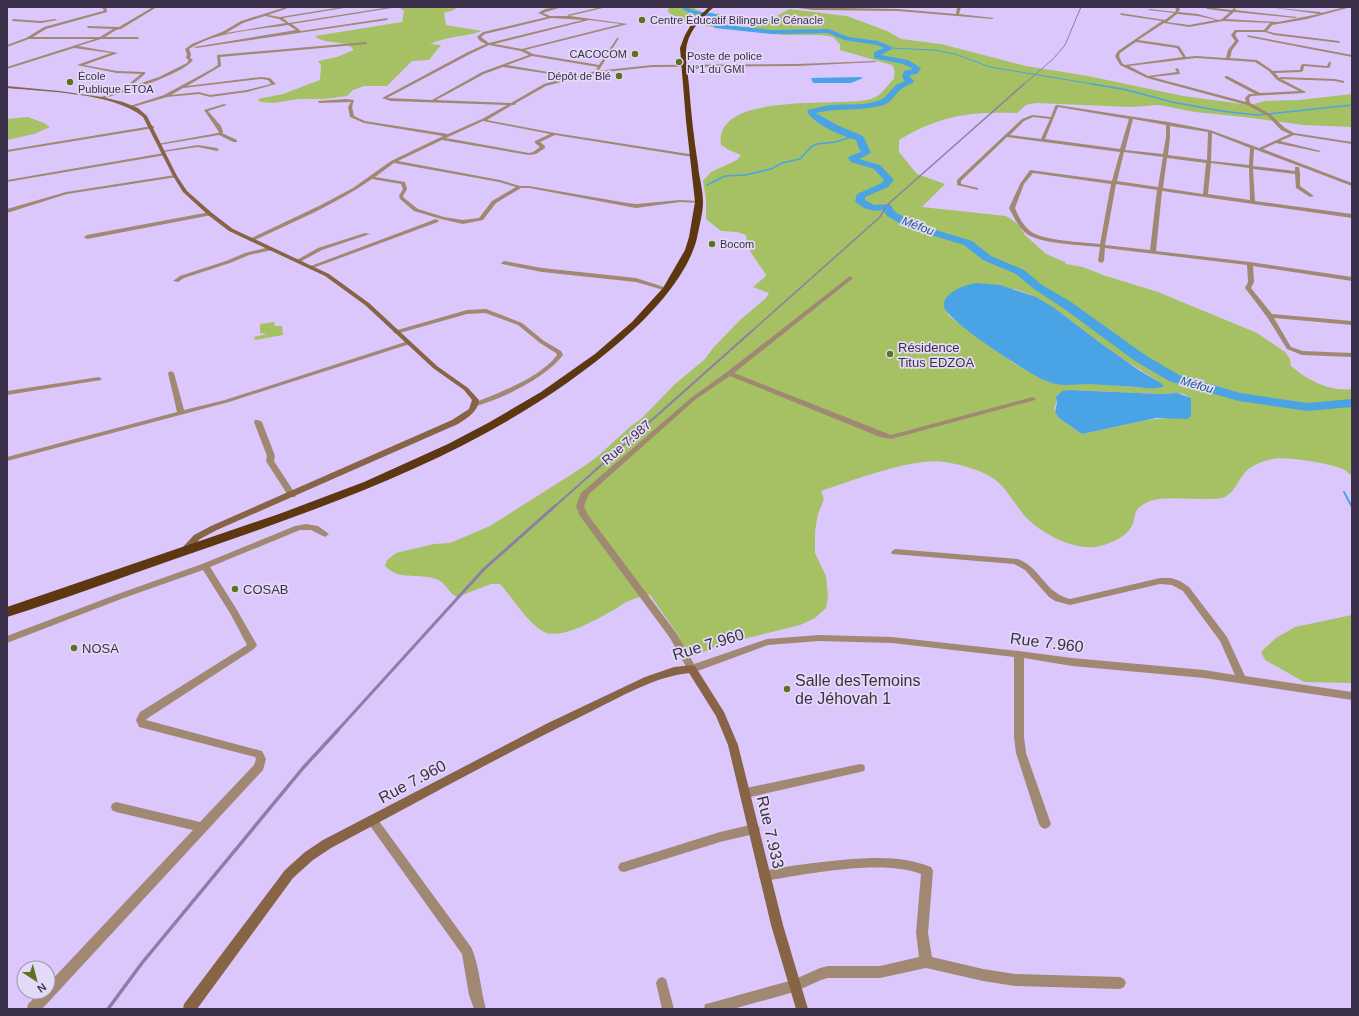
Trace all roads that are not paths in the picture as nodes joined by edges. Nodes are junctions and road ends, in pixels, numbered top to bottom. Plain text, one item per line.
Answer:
1 (104, 7) edge
2 (155, 7) edge
3 (289, 7) edge
4 (348, 7) edge
5 (560, 7) edge
6 (605, 7) edge
7 (712, 7) edge
8 (793, 7) edge
9 (927, 7) edge
10 (960, 7) edge
11 (1177, 7) edge
12 (1236, 7) edge
13 (1270, 7) edge
14 (1349, 7) edge
15 (390, 8) dead end
16 (1207, 8) dead end
17 (1150, 10) dead end
18 (1232, 11) junction
19 (926, 12) junction
20 (1177, 12) junction
21 (1322, 13) junction
22 (1121, 14) dead end
23 (266, 15) junction
24 (957, 15) junction
25 (565, 16) junction
26 (549, 17) junction
27 (280, 18) junction
28 (992, 18) dead end
29 (1307, 18) junction
30 (386, 19) dead end
31 (590, 19) junction
32 (13, 20) dead end
33 (75, 20) junction
34 (1218, 20) junction
35 (1223, 20) junction
36 (1142, 21) dead end
37 (1164, 22) junction
38 (1279, 22) junction
39 (288, 24) junction
40 (88, 27) dead end
41 (120, 28) junction
42 (1264, 30) junction
43 (299, 32) junction
44 (220, 35) junction
45 (30, 38) junction
46 (101, 38) junction
47 (138, 38) dead end
48 (618, 39) dead end
49 (1242, 39) junction
50 (1135, 41) junction
51 (323, 42) dead end
52 (1339, 42) dead end
53 (489, 44) junction
54 (287, 45) dead end
55 (7, 46) edge
56 (75, 47) junction
57 (187, 49) junction
58 (285, 50) junction
59 (522, 50) junction
60 (532, 55) junction
61 (1352, 56) edge
62 (1185, 58) junction
63 (1228, 59) junction
64 (875, 62) dead end
65 (1330, 63) dead end
66 (684, 65) junction
67 (504, 66) junction
68 (600, 66) junction
69 (1125, 66) junction
70 (7, 68) edge
71 (1177, 70) dead end
72 (596, 72) junction
73 (1273, 72) junction
74 (574, 76) junction
75 (1276, 76) junction
76 (1148, 77) junction
77 (1226, 77) dead end
78 (1344, 82) dead end
79 (7, 87) edge
80 (182, 87) junction
81 (130, 89) junction
82 (1260, 94) junction
83 (165, 96) junction
84 (102, 98) junction
85 (434, 100) junction
86 (319, 102) dead end
87 (514, 104) junction
88 (1248, 104) junction
89 (225, 105) dead end
90 (132, 106) junction
91 (1131, 117) junction
92 (1052, 118) junction
93 (483, 120) junction
94 (1168, 123) junction
95 (152, 128) junction
96 (1210, 131) junction
97 (219, 134) junction
98 (555, 134) junction
99 (1293, 134) junction
100 (448, 135) junction
101 (1008, 136) junction
102 (441, 138) junction
103 (1043, 140) junction
104 (235, 142) dead end
105 (1277, 142) junction
106 (1352, 143) edge
107 (159, 144) junction
108 (1252, 147) junction
109 (1260, 149) junction
110 (217, 150) dead end
111 (1122, 150) junction
112 (7, 151) edge
113 (1319, 151) dead end
114 (163, 152) junction
115 (693, 156) junction
116 (1165, 156) junction
117 (1209, 161) junction
118 (393, 162) junction
119 (1296, 164) junction
120 (1251, 167) junction
121 (1298, 173) junction
122 (175, 176) junction
123 (372, 178) junction
124 (7, 181) edge
125 (1114, 182) junction
126 (1352, 185) edge
127 (520, 187) junction
128 (976, 189) dead end
129 (1160, 189) junction
130 (1205, 195) junction
131 (1312, 196) dead end
132 (698, 202) junction
133 (1253, 202) junction
134 (7, 210) edge
135 (210, 214) junction
136 (1352, 216) edge
137 (436, 221) dead end
138 (367, 234) dead end
139 (87, 237) dead end
140 (251, 240) junction
141 (1102, 246) junction
142 (270, 249) junction
143 (1153, 252) junction
144 (298, 261) junction
145 (1101, 261) dead end
146 (504, 262) dead end
147 (1250, 264) junction
148 (311, 267) junction
149 (850, 278) dead end
150 (1352, 279) edge
151 (176, 281) dead end
152 (667, 289) junction
153 (1270, 316) junction
154 (1352, 323) edge
155 (396, 332) junction
156 (408, 343) junction
157 (1352, 355) edge
158 (171, 373) dead end
159 (729, 373) junction
160 (99, 378) dead end
161 (7, 393) edge
162 (1033, 399) dead end
163 (476, 404) junction
164 (180, 413) junction
165 (258, 422) dead end
166 (7, 459) edge
167 (292, 495) junction
168 (325, 534) dead end
169 (185, 550) junction
170 (894, 552) dead end
171 (205, 566) junction
172 (7, 612) edge
173 (7, 640) edge
174 (1019, 654) junction
175 (692, 669) junction
176 (1241, 679) junction
177 (1352, 696) edge
178 (860, 768) dead end
179 (746, 793) junction
180 (116, 807) dead end
181 (372, 820) junction
182 (1045, 824) dead end
183 (203, 828) junction
184 (754, 829) junction
185 (624, 867) dead end
186 (765, 876) junction
187 (926, 962) junction
188 (1120, 982) dead end
189 (662, 983) dead end
190 (794, 986) junction
191 (34, 1009) edge
192 (189, 1009) edge
193 (480, 1009) edge
194 (668, 1009) edge
195 (710, 1009) edge
196 (802, 1009) edge

1 - 33 street
2 - 41 street
3 - 23 street
4 - 27 street
5 - 26 street
6 - 25 street
7 - 66 highway
8 - 19 street
9 - 19 street
10 - 24 street
11 - 20 street
12 - 18 street
13 - 21 street
14 - 21 street
15 - 39 street
16 - 18 street
17 - 20 street
18 - 29 street
18 - 35 street
19 - 24 street
20 - 34 street
20 - 37 street
21 - 29 street
22 - 37 street
23 - 27 street
23 - 44 street
24 - 28 street
25 - 26 street
25 - 31 street
26 - 53 street
27 - 39 street
29 - 38 street
30 - 43 street
31 - 53 street
31 - 59 street
32 - 33 street
33 - 45 street
34 - 35 street
34 - 37 street
35 - 38 street
36 - 37 street
37 - 50 street
38 - 42 street
39 - 43 street
39 - 44 street
40 - 41 street
41 - 46 street
42 - 49 street
42 - 49 street
42 - 52 street
43 - 57 street
44 - 57 street
45 - 46 street
45 - 55 street
46 - 47 street
46 - 56 street
48 - 68 street
49 - 61 street
49 - 63 street
50 - 62 street
50 - 69 street
51 - 58 street
53 - 59 street
53 - 85 street
54 - 58 street
56 - 70 street
56 - 81 street
57 - 81 street
58 - 80 street
59 - 60 street
60 - 67 street
60 - 68 street
62 - 63 street
62 - 69 street
63 - 73 street
64 - 66 street
65 - 73 street
66 - 72 street
66 - 115 highway
67 - 74 street
67 - 85 street
68 - 72 street
69 - 76 street
71 - 76 street
72 - 74 street
73 - 75 street
74 - 87 street
75 - 78 street
75 - 82 street
76 - 88 street
77 - 82 street
79 - 84 street
80 - 83 street
80 - 83 street
81 - 84 street
82 - 88 street
83 - 90 street
84 - 90 street
85 - 87 street
86 - 100 street
87 - 93 street
88 - 99 street
89 - 97 street
90 - 95 street
91 - 92 street
91 - 94 street
91 - 111 street
92 - 101 street
92 - 103 street
93 - 98 street
93 - 100 street
94 - 96 street
94 - 116 street
95 - 107 street
95 - 112 street
96 - 108 street
96 - 117 street
97 - 104 street
97 - 107 street
98 - 102 street
98 - 115 street
99 - 105 street
99 - 106 street
100 - 102 street
101 - 103 street
101 - 128 street
102 - 118 street
103 - 111 street
105 - 109 street
105 - 113 street
107 - 114 street
108 - 109 street
108 - 120 street
109 - 119 street
110 - 114 street
111 - 116 street
111 - 125 street
114 - 122 street
114 - 124 street
115 - 132 highway
116 - 117 street
116 - 129 street
117 - 120 street
117 - 130 street
118 - 123 street
118 - 127 street
119 - 121 street
119 - 126 street
120 - 121 street
120 - 133 street
121 - 131 street
122 - 134 street
122 - 135 street
123 - 127 street
123 - 140 street
125 - 129 street
125 - 141 street
125 - 141 street
127 - 132 street
129 - 130 street
129 - 143 street
130 - 133 street
132 - 152 highway
133 - 136 street
135 - 139 street
135 - 140 street
137 - 148 street
138 - 144 street
140 - 142 street
141 - 143 street
141 - 145 street
142 - 144 street
142 - 151 street
143 - 147 street
144 - 148 street
146 - 152 street
147 - 150 street
147 - 153 street
148 - 155 street
149 - 159 street, Rue 7.987
152 - 169 highway
153 - 154 street
153 - 157 street
155 - 156 street
155 - 163 street
156 - 163 street
156 - 164 street
158 - 164 street
159 - 162 street
159 - 175 street, Rue 7.987
160 - 161 street
163 - 167 street
164 - 166 street
165 - 167 street
167 - 169 street
168 - 171 street
169 - 172 highway
170 - 176 street
171 - 173 street
171 - 183 street
174 - 175 street, Rue 7.960
174 - 176 street, Rue 7.960
174 - 182 street
175 - 179 street, Rue 7.933
175 - 181 street, Rue 7.960
176 - 177 street, Rue 7.960
178 - 179 street
179 - 184 street, Rue 7.933
180 - 183 street
181 - 192 street, Rue 7.960
181 - 193 street
183 - 191 street
184 - 185 street
184 - 186 street, Rue 7.933
186 - 187 street
186 - 190 street, Rue 7.933
187 - 188 street
187 - 190 street
189 - 194 street
190 - 195 street
190 - 196 street, Rue 7.933

